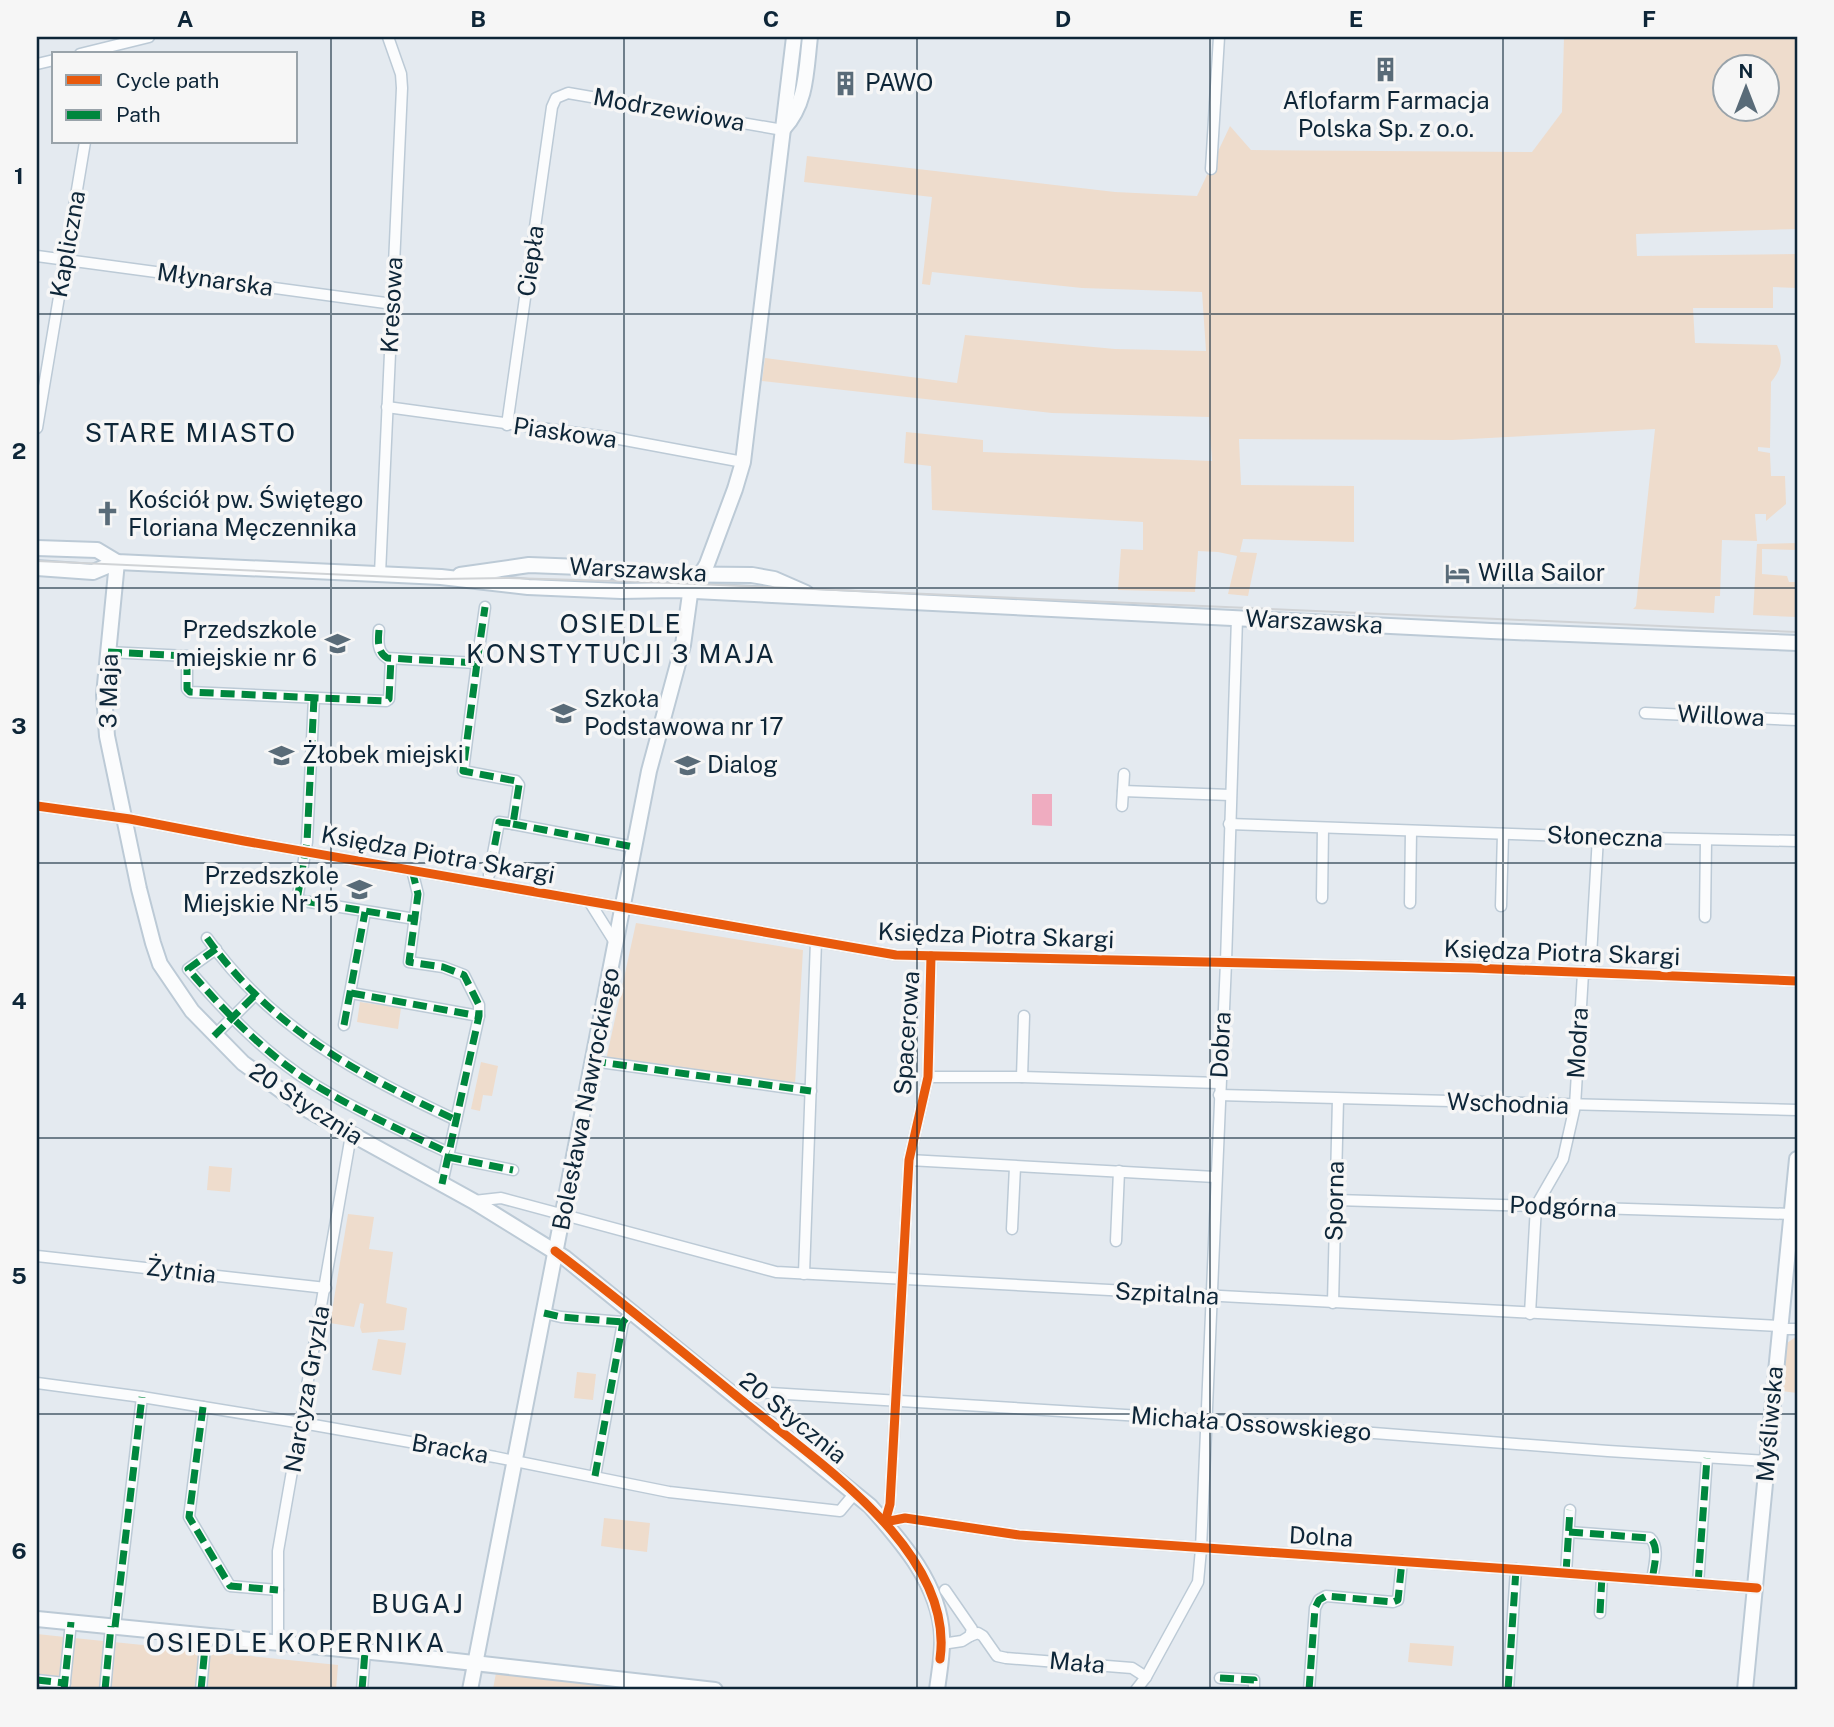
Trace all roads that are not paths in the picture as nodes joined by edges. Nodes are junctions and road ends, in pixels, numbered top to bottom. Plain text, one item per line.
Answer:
1 (149, 37) edge
2 (388, 37) edge
3 (794, 37) edge
4 (810, 37) edge
5 (1219, 37) edge
6 (100, 52) edge
7 (556, 98) joint
8 (783, 130) junction
9 (85, 144) edge
10 (1211, 169) dead end
11 (37, 256) edge
12 (66, 260) junction
13 (393, 304) junction
14 (387, 407) junction
15 (507, 425) junction
16 (37, 428) edge
17 (743, 463) junction
18 (718, 538) junction
19 (37, 548) edge
20 (117, 562) junction
21 (37, 568) edge
22 (380, 574) junction
23 (702, 574) junction
24 (744, 574) junction
25 (440, 577) junction
26 (691, 591) junction
27 (831, 599) junction
28 (485, 607) dead end
29 (1237, 618) junction
30 (379, 630) dead end
31 (1797, 643) edge
32 (108, 652) junction
33 (391, 659) junction
34 (477, 663) junction
35 (314, 698) junction
36 (1645, 713) dead end
37 (1797, 720) edge
38 (1124, 774) dead end
39 (1123, 791) junction
40 (1230, 794) junction
41 (37, 806) edge
42 (1122, 806) dead end
43 (124, 819) junction
44 (513, 824) junction
45 (1229, 824) junction
46 (1323, 828) junction
47 (1411, 831) junction
48 (1503, 834) junction
49 (1598, 837) junction
50 (1706, 840) junction
51 (1797, 841) edge
52 (634, 847) junction
53 (306, 851) junction
54 (412, 870) junction
55 (489, 874) dead end
56 (1322, 898) dead end
57 (589, 901) junction
58 (1410, 902) dead end
59 (1501, 906) dead end
60 (623, 907) junction
61 (365, 912) junction
62 (1705, 917) dead end
63 (415, 919) junction
64 (207, 937) dead end
65 (816, 941) junction
66 (616, 944) junction
67 (216, 949) junction
68 (931, 956) junction
69 (1226, 962) junction
70 (1586, 973) junction
71 (1797, 981) edge
72 (351, 993) junction
73 (255, 995) junction
74 (479, 1016) junction
75 (1024, 1016) dead end
76 (232, 1019) junction
77 (344, 1026) dead end
78 (214, 1036) junction
79 (592, 1061) junction
80 (928, 1077) junction
81 (1022, 1077) junction
82 (1219, 1083) junction
83 (811, 1091) junction
84 (1219, 1095) junction
85 (1338, 1099) junction
86 (1575, 1105) junction
87 (1797, 1110) edge
88 (456, 1120) junction
89 (352, 1135) junction
90 (449, 1155) junction
91 (1797, 1159) edge
92 (909, 1160) junction
93 (1015, 1167) junction
94 (513, 1170) dead end
95 (1119, 1171) junction
96 (1215, 1177) junction
97 (442, 1184) junction
98 (1336, 1200) junction
99 (473, 1201) junction
100 (1535, 1206) junction
101 (1791, 1214) junction
102 (563, 1215) junction
103 (1012, 1229) dead end
104 (1116, 1241) dead end
105 (555, 1251) junction
106 (37, 1256) edge
107 (804, 1273) junction
108 (902, 1279) junction
109 (326, 1287) junction
110 (1211, 1296) junction
111 (1333, 1303) junction
112 (544, 1313) junction
113 (1530, 1314) junction
114 (627, 1317) junction
115 (1779, 1327) junction
116 (1797, 1329) edge
117 (37, 1383) edge
118 (736, 1396) junction
119 (142, 1397) junction
120 (896, 1401) junction
121 (203, 1407) junction
122 (1206, 1420) junction
123 (301, 1423) junction
124 (1707, 1458) junction
125 (515, 1461) junction
126 (1767, 1461) junction
127 (595, 1476) junction
128 (855, 1493) junction
129 (1570, 1510) dead end
130 (885, 1522) junction
131 (1569, 1532) junction
132 (1201, 1549) junction
133 (1402, 1561) junction
134 (1517, 1569) junction
135 (1566, 1573) junction
136 (1602, 1576) junction
137 (1653, 1580) junction
138 (1698, 1584) junction
139 (1757, 1588) junction
140 (278, 1590) junction
141 (945, 1590) dead end
142 (1600, 1613) dead end
143 (37, 1619) edge
144 (71, 1622) junction
145 (113, 1626) junction
146 (206, 1636) junction
147 (970, 1636) junction
148 (278, 1643) junction
149 (942, 1644) junction
150 (365, 1651) junction
151 (476, 1663) junction
152 (1146, 1677) junction
153 (1220, 1678) dead end
154 (37, 1680) edge
155 (64, 1687) edge
156 (105, 1690) edge
157 (201, 1690) edge
158 (362, 1690) edge
159 (470, 1690) edge
160 (715, 1690) edge
161 (937, 1690) edge
162 (1136, 1690) edge
163 (1254, 1690) edge
164 (1309, 1690) edge
165 (1507, 1690) edge
166 (1745, 1690) edge

1 - 6 street
2 - 13 street, Kresowa
3 - 8 street
4 - 8 street
5 - 10 street
7 - 8 street, Modrzewiowa
7 - 15 street, Ciepła
8 - 17 street
9 - 12 street, Kapliczna
11 - 12 street, Młynarska
12 - 13 street, Młynarska
12 - 16 street, Kapliczna
13 - 14 street, Kresowa
14 - 15 street, Piaskowa
14 - 22 street, Kresowa
15 - 17 street, Piaskowa
17 - 18 street
18 - 23 street
18 - 24 street
19 - 20 street, Warszawska
20 - 21 street, Warszawska
20 - 22 street, Warszawska
20 - 32 street, 3 Maja
22 - 25 street, Warszawska
23 - 24 street, Warszawska
23 - 25 street, Warszawska
23 - 26 street
24 - 27 street, Warszawska
25 - 26 street, Warszawska
26 - 27 street, Warszawska
26 - 52 street, Bolesława Nawrockiego
27 - 29 street, Warszawska
28 - 34 street
29 - 31 street, Warszawska
29 - 40 street, Dobra
30 - 33 street
32 - 35 street
32 - 43 street, 3 Maja
33 - 34 street
33 - 35 street
34 - 44 street
35 - 53 street
36 - 37 street, Willowa
38 - 39 street
39 - 40 street
39 - 42 street
40 - 45 street, Dobra
41 - 43 street, Księdza Piotra Skargi
43 - 53 street, Księdza Piotra Skargi
43 - 78 street, 20 Stycznia
44 - 52 street
44 - 55 street
45 - 46 street, Słoneczna
45 - 69 street, Dobra
46 - 47 street, Słoneczna
46 - 56 street
47 - 48 street, Słoneczna
47 - 58 street
48 - 49 street, Słoneczna
48 - 59 street
49 - 50 street, Słoneczna
49 - 70 street, Modra
50 - 51 street, Słoneczna
50 - 62 street
52 - 60 street, Bolesława Nawrockiego
53 - 54 street, Księdza Piotra Skargi
53 - 61 street
54 - 57 street, Księdza Piotra Skargi
54 - 63 street
57 - 60 street, Księdza Piotra Skargi
57 - 66 street
60 - 65 street, Księdza Piotra Skargi
60 - 66 street, Bolesława Nawrockiego
61 - 63 street
61 - 72 street
63 - 74 street
64 - 67 street
65 - 68 street, Księdza Piotra Skargi
65 - 83 street
66 - 79 street, Bolesława Nawrockiego
67 - 73 street
67 - 76 street
68 - 69 street, Księdza Piotra Skargi
68 - 80 street, Spacerowa
69 - 70 street, Księdza Piotra Skargi
69 - 82 street, Dobra
70 - 71 street, Księdza Piotra Skargi
70 - 86 street, Modra
72 - 74 street
72 - 77 street
73 - 76 street
73 - 88 street
74 - 88 street
75 - 81 street
76 - 78 street
76 - 90 street
78 - 89 street, 20 Stycznia
79 - 83 street
79 - 102 street, Bolesława Nawrockiego
80 - 81 street
80 - 92 street, Spacerowa
81 - 82 street
82 - 84 street, Dobra
83 - 107 street
84 - 85 street, Wschodnia
84 - 96 street, Dobra
85 - 86 street, Wschodnia
85 - 98 street, Sporna
86 - 87 street, Wschodnia
86 - 100 street, Modra
88 - 90 street
89 - 97 street, 20 Stycznia
89 - 109 street, Narcyza Gryzla
90 - 94 street
90 - 97 street
91 - 101 street, Myśliwska
92 - 93 street
92 - 108 street, Spacerowa
93 - 95 street
93 - 103 street
95 - 96 street
95 - 104 street
96 - 110 street, Dobra
97 - 99 street, 20 Stycznia
98 - 100 street, Podgórna
98 - 111 street, Sporna
99 - 102 street, Szpitalna
99 - 105 street, 20 Stycznia
100 - 101 street, Podgórna
100 - 113 street, Modra
101 - 115 street, Myśliwska
102 - 105 street, Bolesława Nawrockiego
102 - 107 street, Szpitalna
105 - 112 street, Bolesława Nawrockiego
105 - 114 street, 20 Stycznia
106 - 109 street, Żytnia
107 - 108 street, Szpitalna
108 - 110 street, Szpitalna
108 - 120 street, Spacerowa
109 - 123 street, Narcyza Gryzla
110 - 111 street, Szpitalna
110 - 122 street, Dobra
111 - 113 street, Szpitalna
112 - 114 street
112 - 125 street, Bolesława Nawrockiego
113 - 115 street, Szpitalna
114 - 118 street, 20 Stycznia
114 - 127 street
115 - 116 street, Szpitalna
115 - 126 street, Myśliwska
117 - 119 street, Bracka
118 - 120 street, Michała Ossowskiego
118 - 128 street, 20 Stycznia
119 - 121 street, Bracka
119 - 145 street
120 - 122 street, Michała Ossowskiego
120 - 130 street, Spacerowa
121 - 123 street, Bracka
121 - 140 street
122 - 124 street, Michała Ossowskiego
122 - 132 street, Mała
123 - 125 street, Bracka
123 - 140 street, Narcyza Gryzla
124 - 126 street, Michała Ossowskiego
124 - 138 street
125 - 127 street, Bracka
125 - 151 street, Bolesława Nawrockiego
126 - 139 street, Myśliwska
127 - 128 street, Bracka
128 - 130 street, 20 Stycznia
129 - 131 street
130 - 132 street, Dolna
130 - 149 street, 20 Stycznia
131 - 135 street
131 - 137 street
132 - 133 street, Dolna
132 - 152 street, Mała
133 - 134 street, Dolna
133 - 164 street
134 - 135 street, Dolna
134 - 165 street
135 - 136 street, Dolna
136 - 137 street, Dolna
136 - 142 street
137 - 138 street, Dolna
138 - 139 street, Dolna
139 - 166 street, Myśliwska
140 - 148 street, Narcyza Gryzla
141 - 147 street
143 - 144 street
144 - 145 street
144 - 155 street
145 - 146 street
145 - 156 street
146 - 148 street
146 - 157 street
147 - 149 street
147 - 152 street, Mała
148 - 150 street
149 - 161 street, 20 Stycznia
150 - 151 street
150 - 158 street
151 - 159 street, Bolesława Nawrockiego
151 - 160 street
152 - 162 street, Mała
153 - 163 street
154 - 155 street

